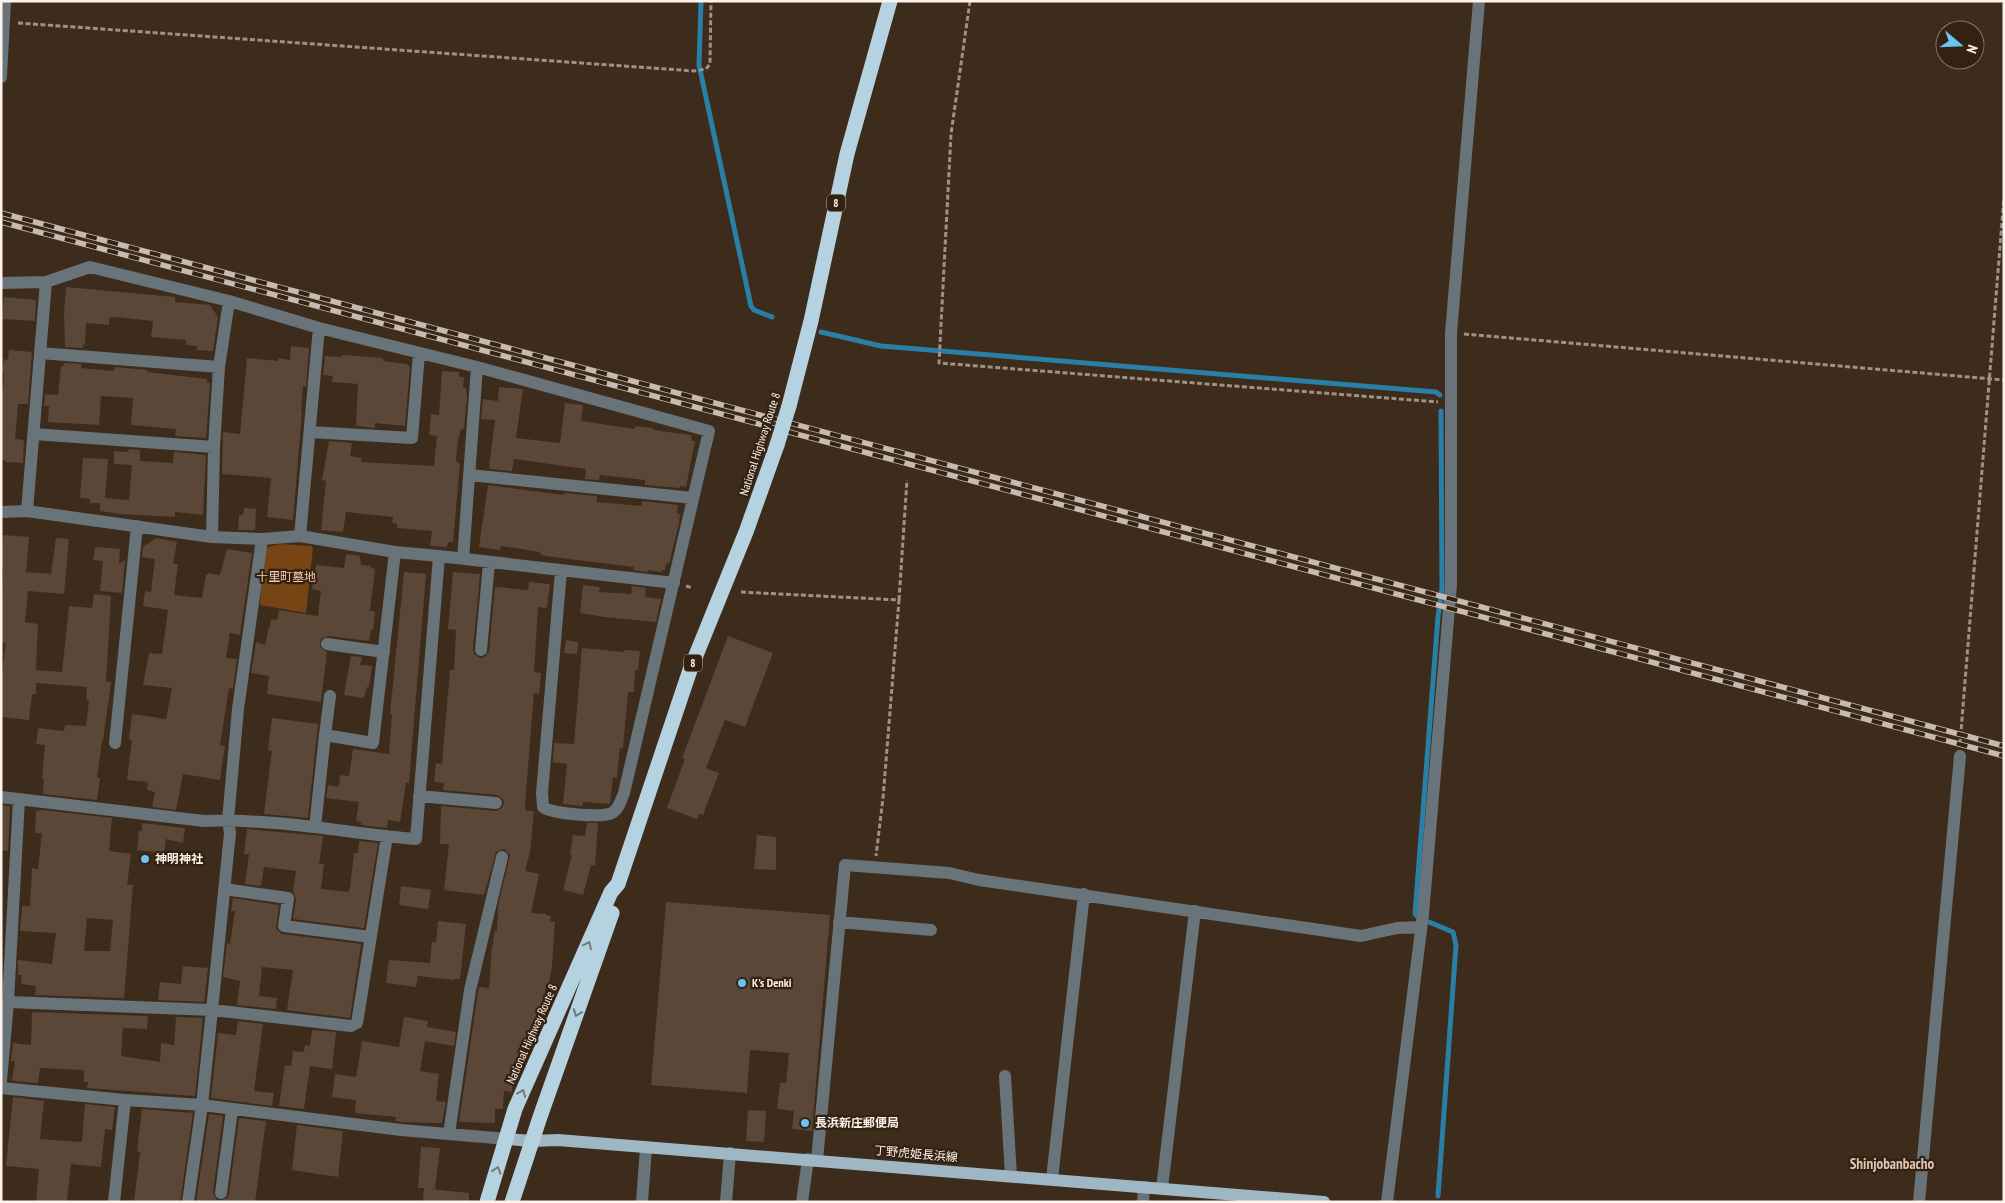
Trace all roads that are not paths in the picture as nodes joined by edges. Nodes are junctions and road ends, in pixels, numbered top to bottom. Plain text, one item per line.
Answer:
1 (5, 1) edge
2 (890, 1) edge
3 (1479, 1) edge
4 (1, 76) edge
5 (46, 282) junction
6 (1, 283) edge
7 (229, 301) junction
8 (319, 328) junction
9 (40, 353) junction
10 (419, 354) junction
11 (219, 367) junction
12 (477, 367) junction
13 (310, 432) junction
14 (34, 434) junction
15 (214, 447) junction
16 (470, 475) junction
17 (693, 498) junction
18 (27, 511) junction
19 (1, 512) edge
20 (137, 526) junction
21 (300, 536) junction
22 (212, 537) junction
23 (262, 539) junction
24 (395, 552) junction
25 (439, 556) junction
26 (463, 559) junction
27 (489, 563) junction
28 (561, 571) junction
29 (674, 583) junction
30 (327, 644) dead end
31 (481, 650) dead end
32 (384, 652) junction
33 (330, 696) dead end
34 (325, 734) junction
35 (115, 743) dead end
36 (1960, 756) road end
37 (419, 796) junction
38 (1, 798) edge
39 (19, 799) junction
40 (496, 803) dead end
41 (228, 820) junction
42 (316, 827) junction
43 (388, 836) junction
44 (502, 857) dead end
45 (618, 884) junction
46 (224, 889) junction
47 (1084, 894) junction
48 (1195, 911) junction
49 (839, 922) junction
50 (1421, 927) junction
51 (931, 930) dead end
52 (371, 938) junction
53 (8, 1002) junction
54 (212, 1010) junction
55 (1005, 1076) dead end
56 (1, 1082) edge
57 (1, 1088) edge
58 (124, 1100) junction
59 (202, 1105) junction
60 (232, 1110) junction
61 (449, 1134) junction
62 (507, 1139) junction
63 (531, 1141) junction
64 (646, 1148) junction
65 (730, 1154) junction
66 (812, 1159) junction
67 (1011, 1176) junction
68 (1052, 1180) junction
69 (1144, 1187) junction
70 (1162, 1188) junction
71 (221, 1193) dead end
72 (511, 1198) edge
73 (114, 1202) edge
74 (188, 1202) edge
75 (487, 1202) edge
76 (642, 1202) edge
77 (726, 1202) edge
78 (802, 1202) edge
79 (1143, 1202) edge
80 (1324, 1202) edge
81 (1387, 1202) edge
82 (1919, 1202) edge

1 - 4 street
2 - 45 highway, National Highway Route 8 / 8, bridge
3 - 50 street
5 - 6 street
5 - 7 street
5 - 9 street
7 - 8 street
7 - 11 street
8 - 10 street
8 - 13 street
9 - 11 street
9 - 14 street
10 - 12 street
10 - 13 street
11 - 15 street
12 - 16 street
12 - 17 street
13 - 21 street
14 - 15 street
14 - 18 street
15 - 22 street
16 - 17 street
16 - 26 street
17 - 29 street
18 - 19 street
18 - 20 street
20 - 22 street
20 - 35 street
21 - 23 street
21 - 24 street
22 - 23 street
23 - 41 street
24 - 25 street
24 - 32 street
25 - 26 street
25 - 37 street
26 - 27 street
27 - 28 street
27 - 31 street
28 - 29 street
28 - 29 street
30 - 32 street
32 - 34 street
33 - 34 street
34 - 42 street
36 - 82 street
37 - 40 street
37 - 43 street
38 - 39 street
39 - 41 street
39 - 53 street
41 - 42 street
41 - 46 street
42 - 43 street
43 - 52 street
44 - 61 street
62 -> 45 highway, National Highway Route 8 / 8
45 -> 63 highway, National Highway Route 8 / 8
46 - 52 street
46 - 54 street
47 - 48 street
47 - 49 street
47 - 68 street
48 - 50 street
48 - 70 street
49 - 51 street
49 - 66 street
50 - 81 street
52 - 54 street
53 - 54 street
53 - 56 street
54 - 59 street
55 - 67 street
57 - 58 street
58 - 59 street
58 - 73 street
59 - 60 street
59 - 74 street
60 - 61 street
60 - 71 street
61 - 62 street
62 - 63 main road, 丁野虎姫長浜線
75 -> 62 highway, National Highway Route 8 / 8
63 - 64 main road, 丁野虎姫長浜線
63 - 72 highway, National Highway Route 8 / 8
64 - 65 main road, 丁野虎姫長浜線
64 - 76 street
65 - 66 main road, 丁野虎姫長浜線
65 - 77 street
66 - 67 main road, 丁野虎姫長浜線
66 - 78 street
67 - 68 main road, 丁野虎姫長浜線
68 - 69 main road, 丁野虎姫長浜線
69 - 70 main road, 丁野虎姫長浜線
69 - 79 street
70 - 80 main road, 丁野虎姫長浜線

